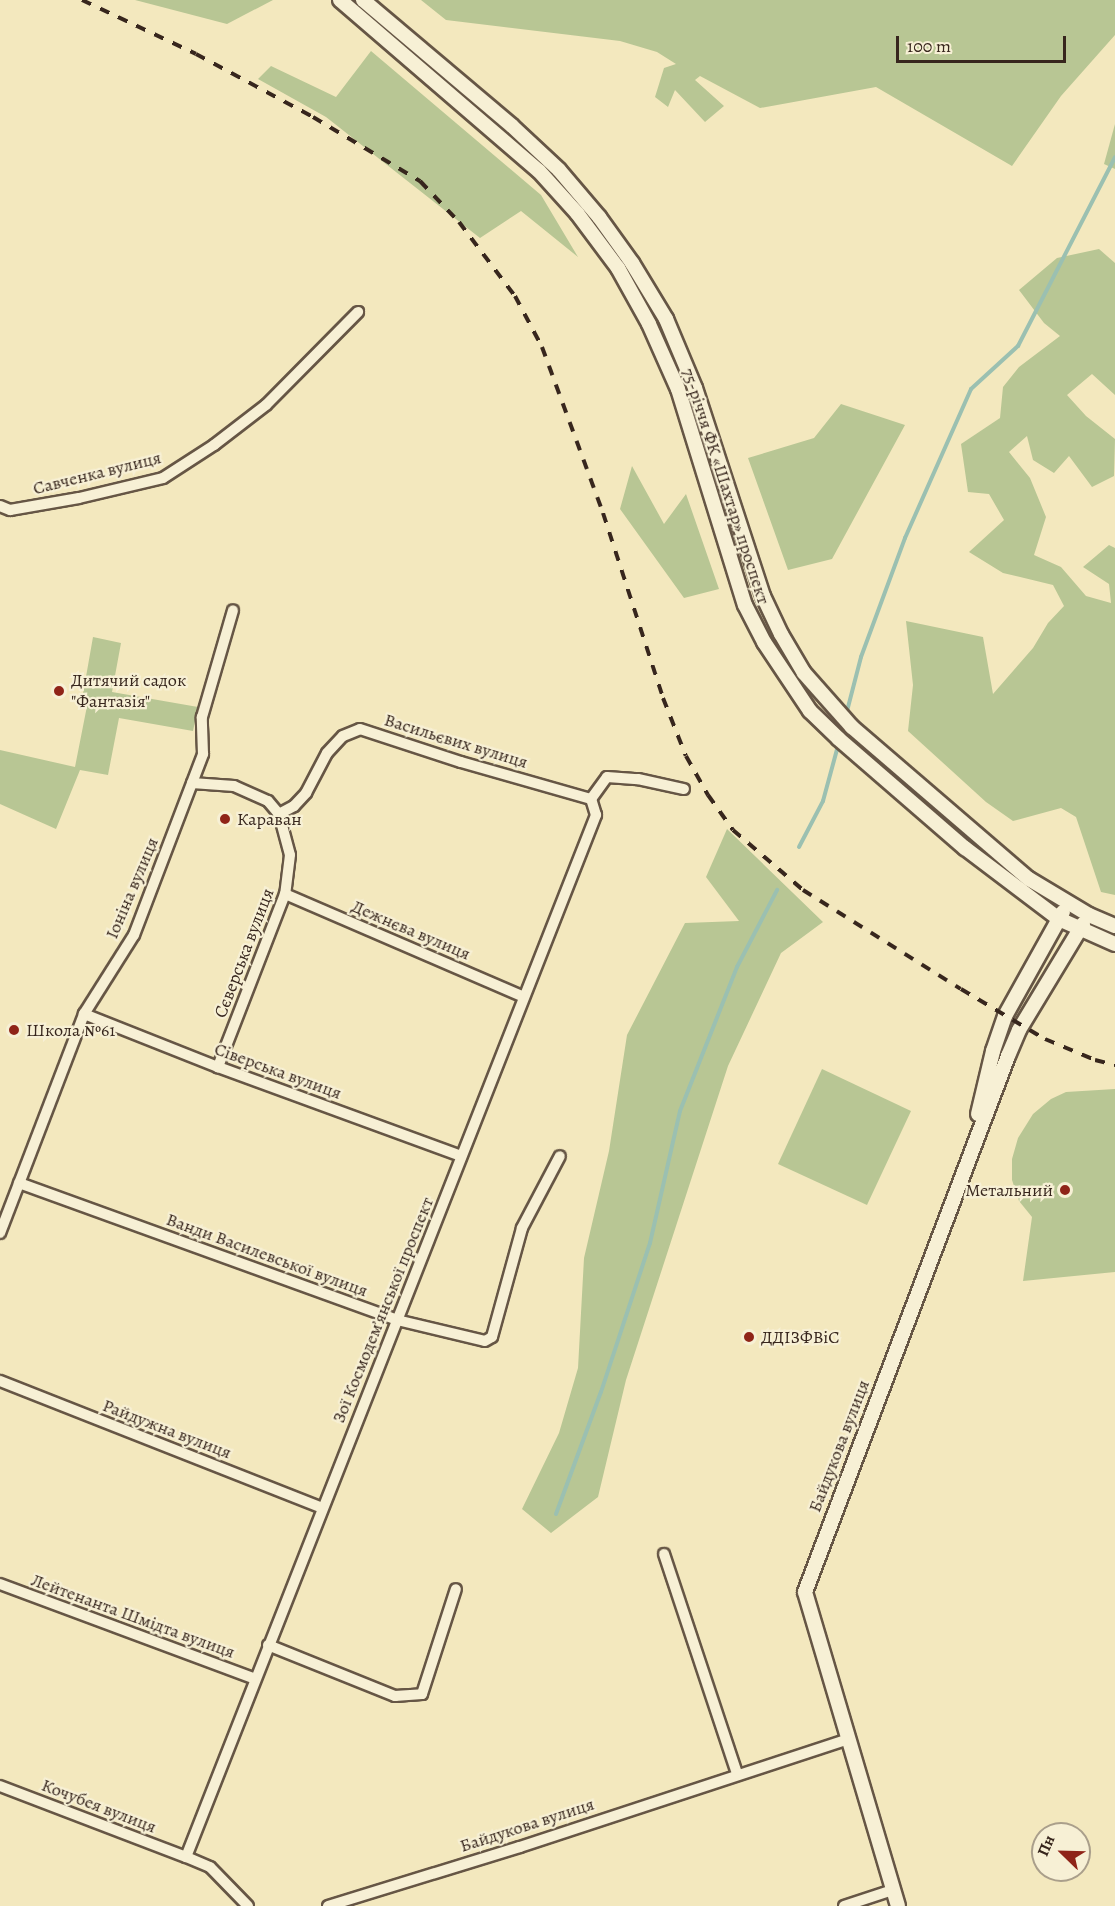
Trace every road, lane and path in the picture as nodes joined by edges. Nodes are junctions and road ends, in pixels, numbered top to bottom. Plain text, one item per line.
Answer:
1 (340, 0) edge
2 (363, 0) edge
3 (358, 312) dead end
4 (0, 506) edge
5 (233, 610) dead end
6 (192, 783) junction
7 (684, 789) dead end
8 (591, 798) junction
9 (279, 814) junction
10 (285, 894) junction
11 (1068, 903) junction
12 (1089, 915) junction
13 (1059, 920) junction
14 (1115, 926) edge
15 (1080, 930) junction
16 (1115, 944) edge
17 (524, 997) junction
18 (84, 1014) junction
19 (218, 1067) junction
20 (461, 1156) junction
21 (560, 1156) dead end
22 (963, 1171) junction
23 (19, 1183) junction
24 (0, 1233) edge
25 (397, 1320) junction
26 (0, 1381) edge
27 (322, 1508) junction
28 (663, 1554) dead end
29 (0, 1584) edge
30 (456, 1588) dead end
31 (268, 1646) junction
32 (255, 1679) junction
33 (849, 1739) junction
34 (736, 1774) junction
35 (0, 1786) edge
36 (186, 1857) junction
37 (893, 1890) junction
38 (248, 1906) edge
39 (328, 1906) edge
40 (844, 1906) edge
41 (898, 1906) edge

1 - 13 main road, 75-річчя ФК «Шахтар» проспект
2 - 11 main road, 75-річчя ФК «Шахтар» проспект
3 - 4 street, Савченка вулиця
5 - 6 street, Іоніна вулиця
6 - 9 street
6 - 18 street, Іоніна вулиця
7 - 8 street
8 - 9 street, Васильєвих вулиця
8 - 17 street, Зої Космодем’янської проспект
9 - 10 street, Сєверська вулиця
10 - 17 street, Дежнєва вулиця
10 - 19 street, Сєверська вулиця
11 - 12 main road, 75-річчя ФК «Шахтар» проспект
11 - 13 main road
12 - 14 main road, 75-річчя ФК «Шахтар» проспект
12 - 15 main road
13 - 15 main road, 75-річчя ФК «Шахтар» проспект
13 - 22 main road
15 - 16 main road, 75-річчя ФК «Шахтар» проспект
15 - 22 main road
17 - 20 street, Зої Космодем’янської проспект
18 - 19 street, Сіверська вулиця
18 - 23 street, Іоніна вулиця
19 - 20 street, Сіверська вулиця
20 - 25 street, Зої Космодем’янської проспект
21 - 25 street, Ванди Василевської вулиця
22 - 33 main road, Байдукова вулиця
23 - 24 street, Іоніна вулиця
23 - 25 street, Ванди Василевської вулиця
25 - 27 street, Зої Космодем’янської проспект
26 - 27 street, Райдужна вулиця
27 - 31 street, Зої Космодем’янської проспект
28 - 34 street
29 - 32 street, Лейтенанта Шмідта вулиця
30 - 31 street
31 - 32 street, Зої Космодем’янської проспект
32 - 36 street, Зої Космодем’янської проспект
33 - 34 street, Байдукова вулиця
33 - 37 main road, Байдукова вулиця
34 - 39 street, Байдукова вулиця
35 - 36 street, Кочубея вулиця
36 - 38 street
37 - 40 street
37 - 41 main road, Байдукова вулиця

